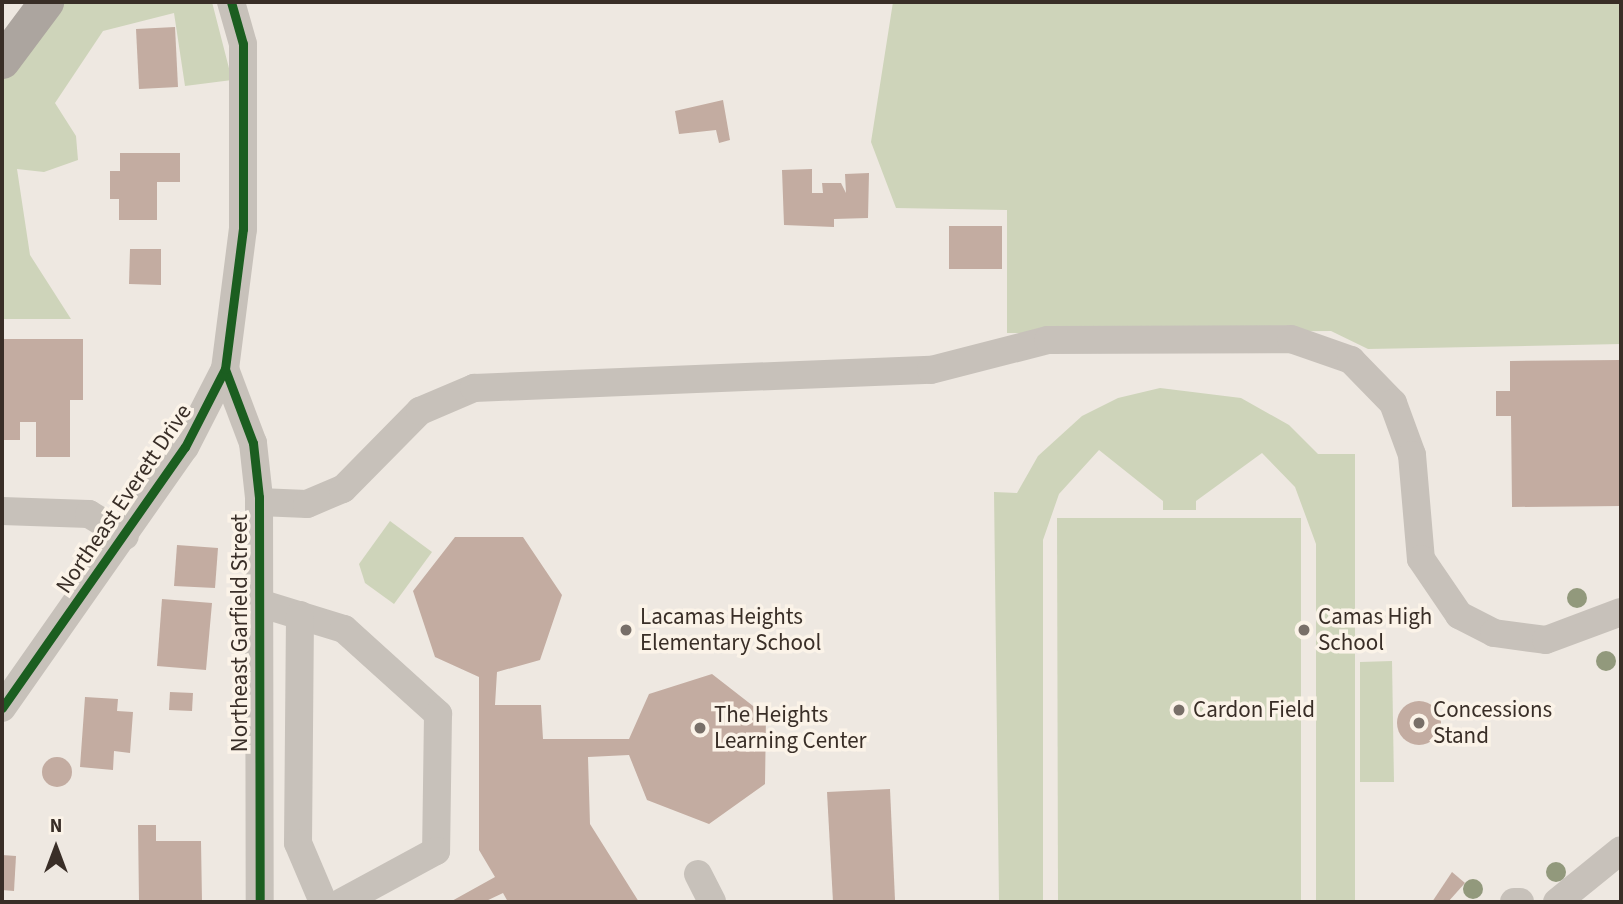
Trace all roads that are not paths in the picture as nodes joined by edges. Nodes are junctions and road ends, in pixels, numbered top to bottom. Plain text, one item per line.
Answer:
1 (46, 2) edge
2 (231, 2) edge
3 (2, 61) edge
4 (225, 369) junction
5 (259, 502) junction
6 (2, 511) edge
7 (125, 536) junction
8 (260, 603) junction
9 (1621, 612) edge
10 (300, 615) junction
11 (2, 708) edge
12 (1621, 850) edge
13 (698, 874) dead end
14 (260, 902) edge
15 (323, 902) edge
16 (342, 902) edge
17 (712, 902) edge
18 (1514, 902) edge
19 (1520, 902) edge
20 (1557, 902) edge

1 - 3 main road
2 - 4 street, Northeast Everett Drive
4 - 5 street, Northeast Garfield Street
4 - 7 street, Northeast Everett Drive
5 - 8 street, Northeast Garfield Street
5 - 9 street
6 - 7 street
7 - 11 street, Northeast Everett Drive
8 - 10 street
8 - 14 street, Northeast Garfield Street
10 - 15 street
10 - 16 street
12 - 20 street
13 - 17 street
18 - 19 street

